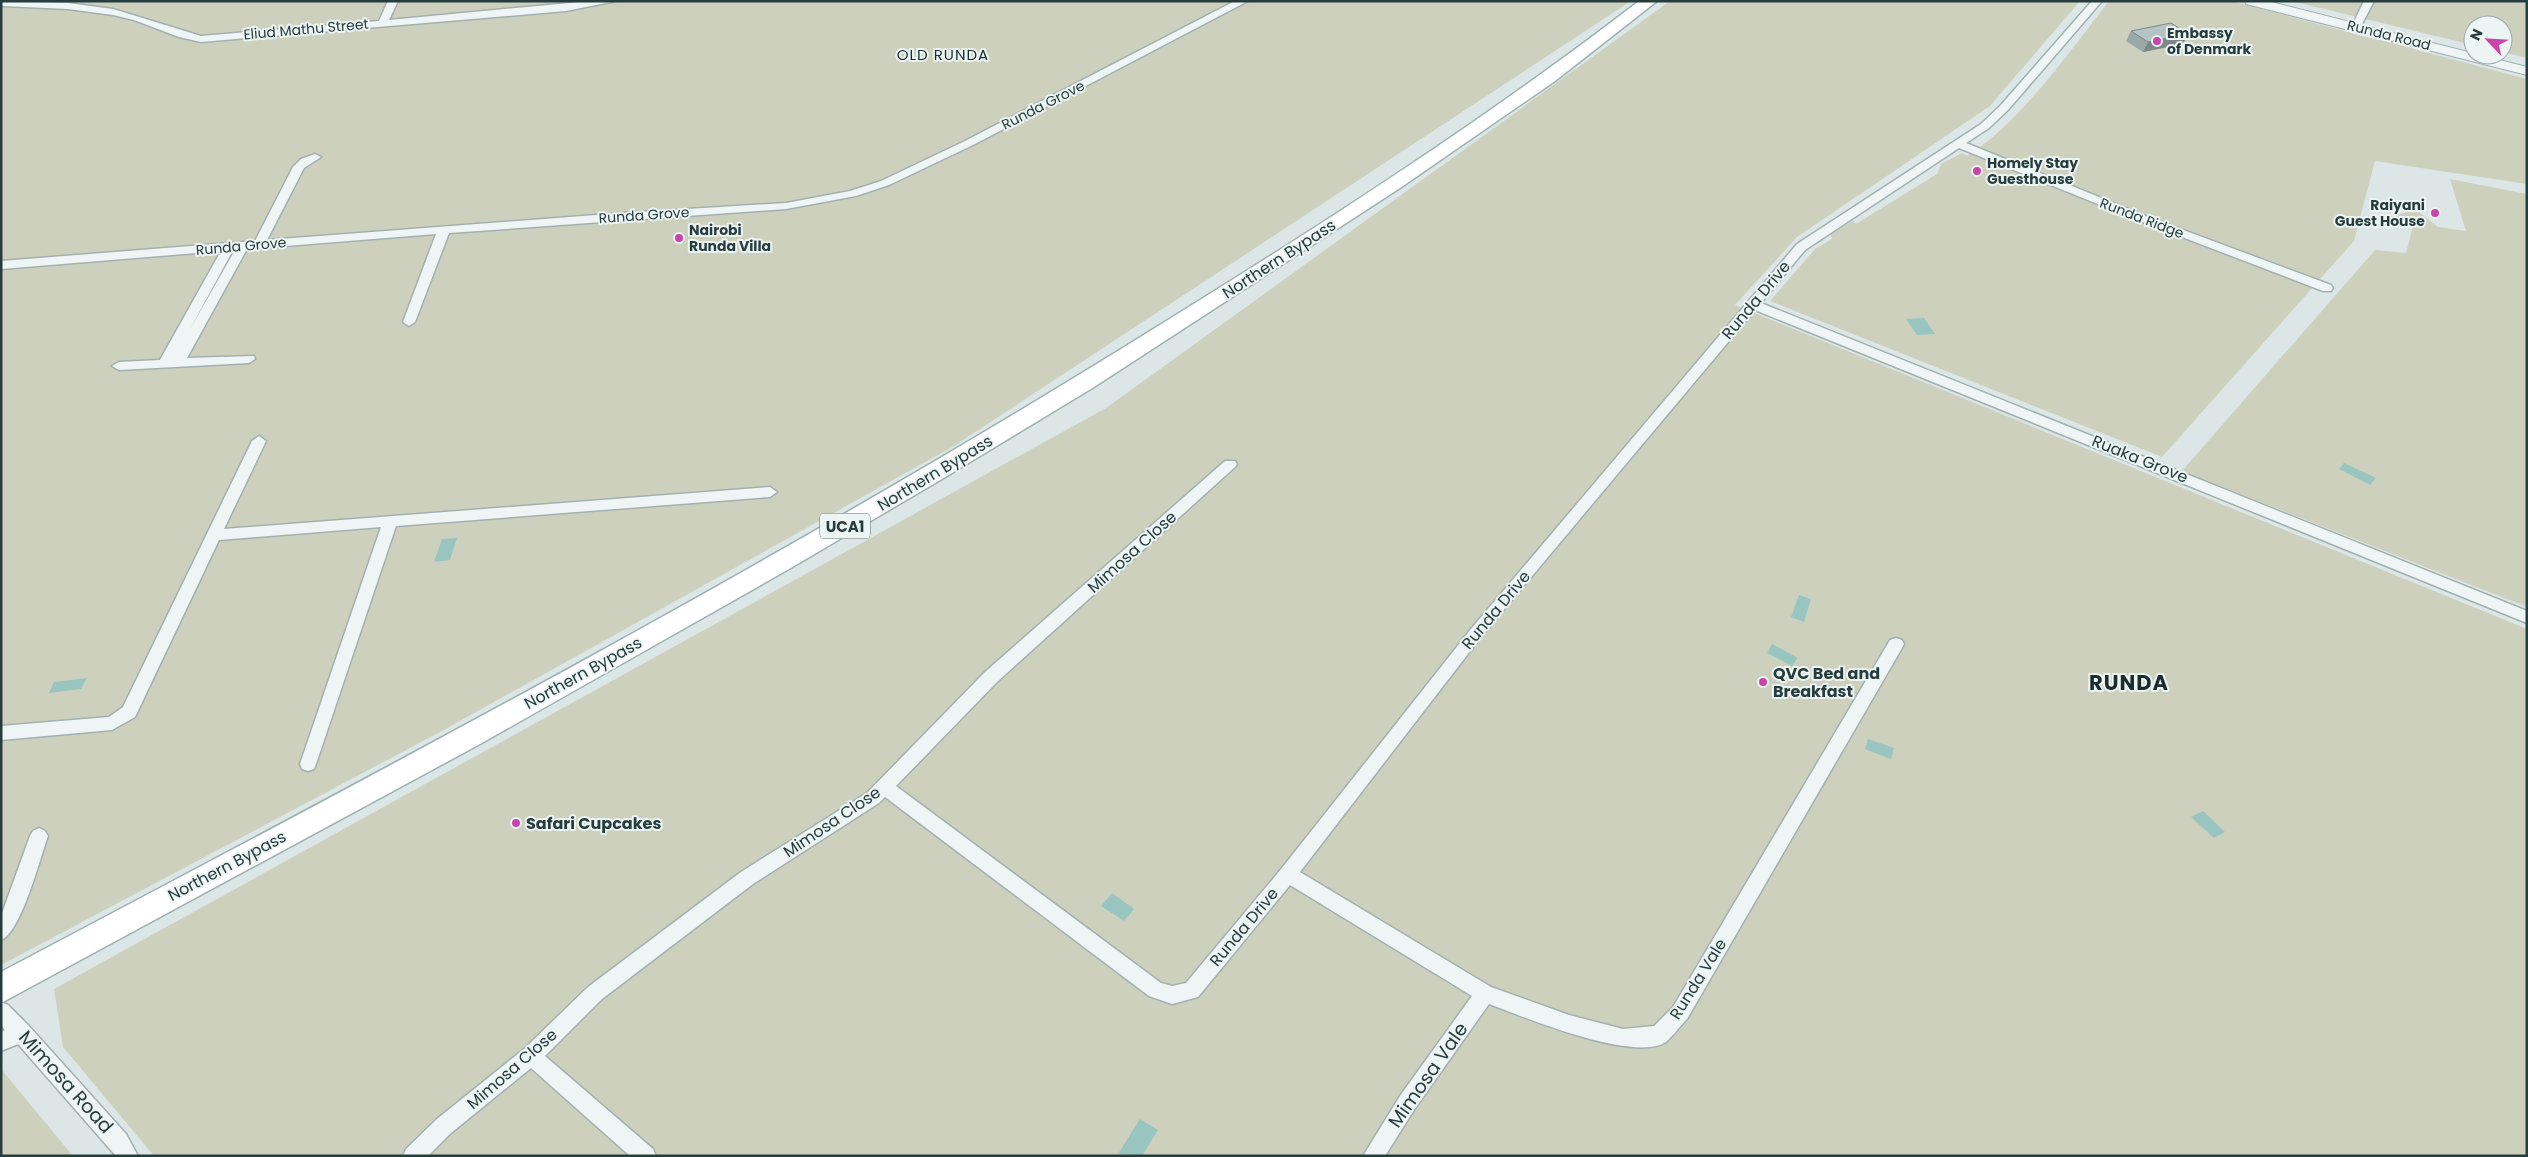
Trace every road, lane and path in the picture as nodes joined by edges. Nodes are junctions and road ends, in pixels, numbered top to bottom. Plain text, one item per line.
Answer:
1 (393, 1) edge
2 (610, 1) edge
3 (1243, 1) edge
4 (1649, 1) edge
5 (2097, 1) edge
6 (2251, 1) edge
7 (2276, 1) edge
8 (2369, 1) edge
9 (6, 4) edge
10 (383, 22) junction
11 (2359, 22) junction
12 (2463, 48) edge
13 (2513, 61) edge
14 (2527, 64) edge
15 (2527, 71) edge
16 (1959, 144) junction
17 (315, 157) dead end
18 (444, 230) junction
19 (259, 245) junction
20 (243, 246) junction
21 (229, 247) junction
22 (1, 265) edge
23 (2327, 288) dead end
24 (1752, 304) junction
25 (409, 322) dead end
26 (250, 359) dead end
27 (178, 362) junction
28 (165, 363) junction
29 (120, 366) dead end
30 (259, 441) dead end
31 (1230, 464) dead end
32 (770, 492) dead end
33 (390, 521) junction
34 (214, 534) junction
35 (2527, 617) edge
36 (1896, 644) dead end
37 (1, 733) edge
38 (308, 764) dead end
39 (884, 787) junction
40 (39, 836) dead end
41 (1288, 874) junction
42 (1, 932) edge
43 (1485, 994) junction
44 (2, 995) edge
45 (21, 1032) junction
46 (1, 1042) edge
47 (531, 1056) junction
48 (128, 1156) edge
49 (412, 1156) edge
50 (646, 1156) edge
51 (1373, 1156) edge

1 - 10 street
2 - 10 street, Eliud Mathu Street
3 - 18 street, Runda Grove
4 - 44 main road, Northern Bypass / UCA1
5 - 16 street, Runda Drive
6 - 15 street, Runda Road
7 - 11 street, Runda Road
8 - 11 street
9 - 10 street, Eliud Mathu Street
11 - 12 street, Runda Road
13 - 14 street
16 - 23 street, Runda Ridge
16 - 24 street, Runda Drive
17 - 19 street
18 - 19 street, Runda Grove
18 - 25 street
19 - 20 street, Runda Grove
20 - 21 street, Runda Grove
20 - 27 street
21 - 22 street, Runda Grove
21 - 28 street
24 - 35 street, Ruaka Grove
24 - 41 street, Runda Drive
26 - 27 street
27 - 28 street
28 - 29 street
30 - 34 street
31 - 39 street, Mimosa Close
32 - 33 street
33 - 34 street
33 - 38 street
34 - 37 street
36 - 43 street, Runda Vale
39 - 41 street, Runda Drive
39 - 47 street, Mimosa Close
40 - 42 street
41 - 43 street, Runda Vale
43 - 51 street, Mimosa Vale
44 - 45 street, Mimosa Road
45 - 46 street
45 - 48 street, Mimosa Road
47 - 49 street, Mimosa Close
47 - 50 street

